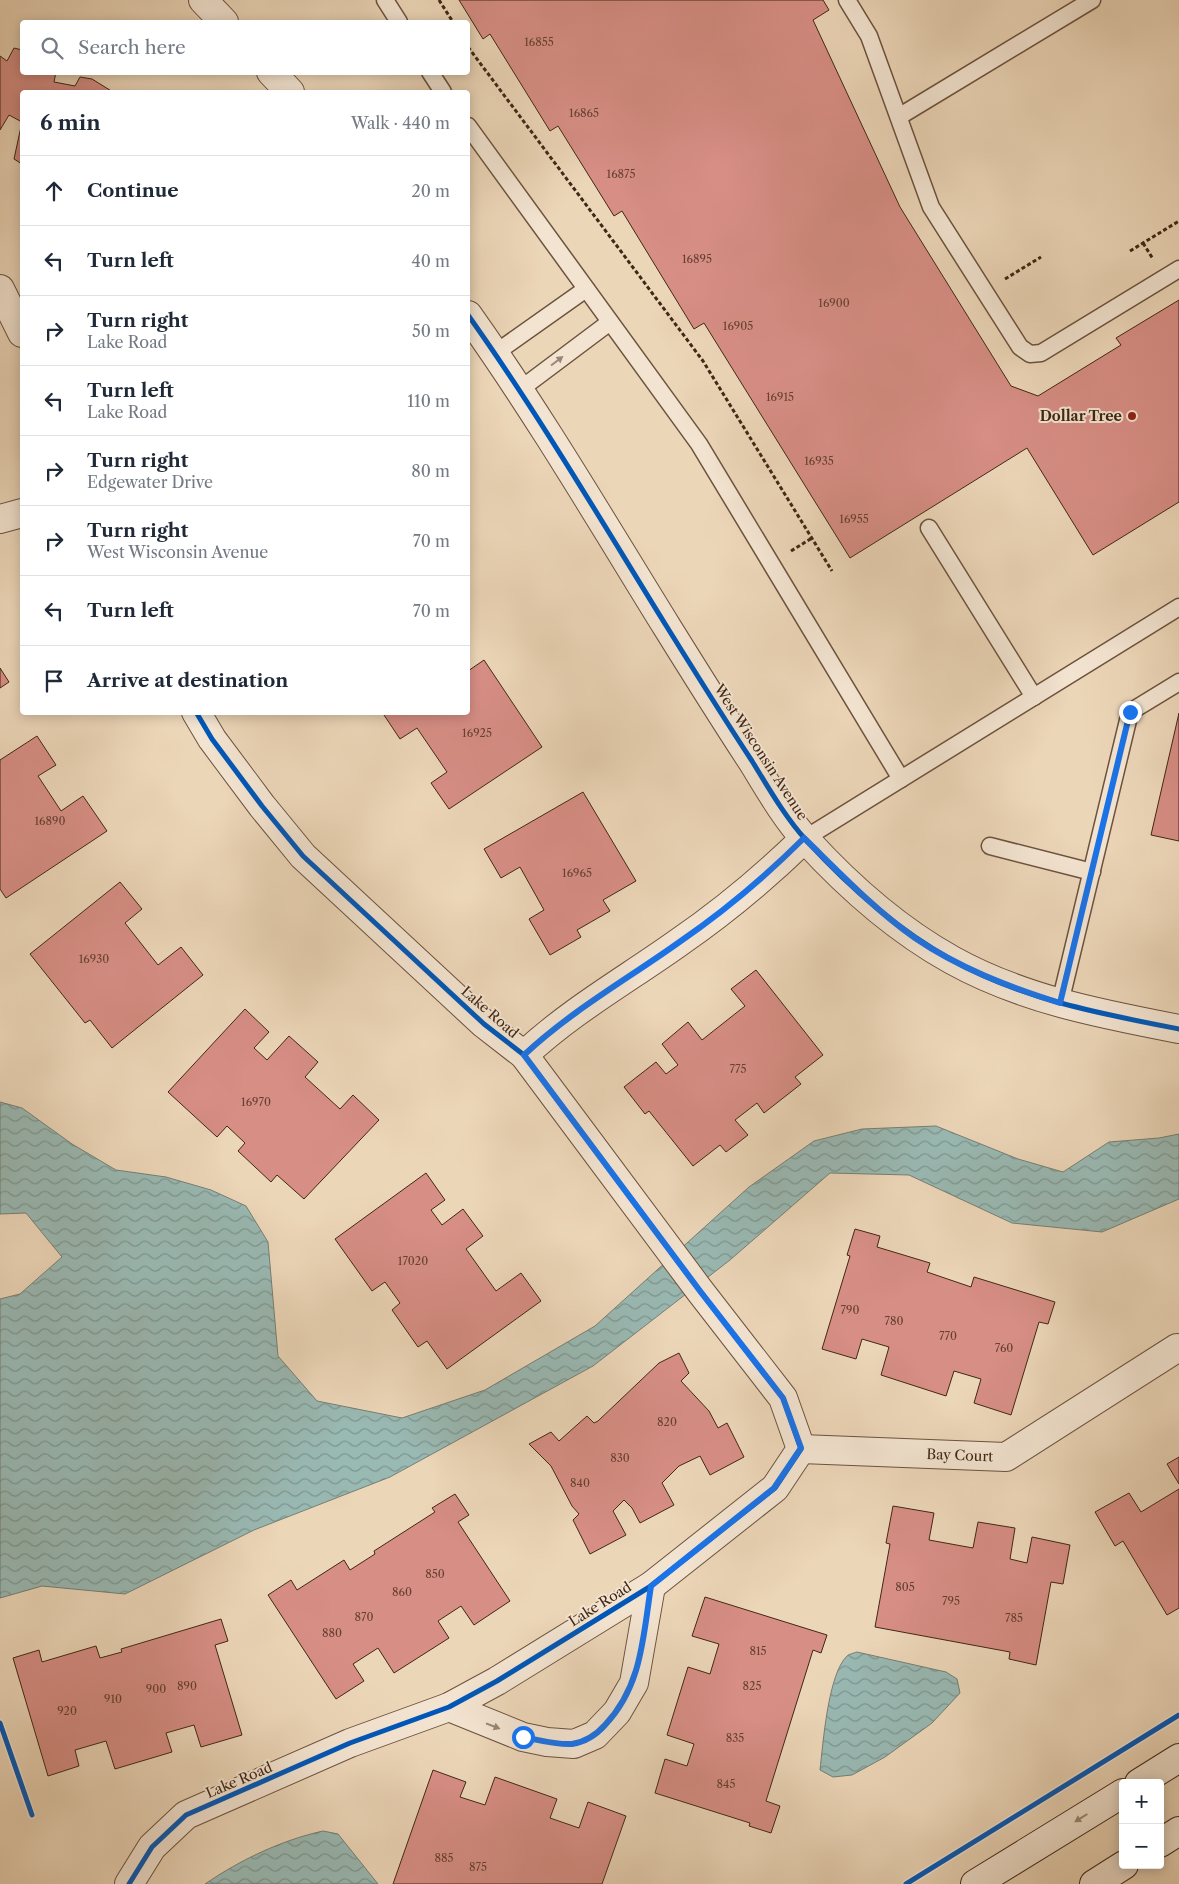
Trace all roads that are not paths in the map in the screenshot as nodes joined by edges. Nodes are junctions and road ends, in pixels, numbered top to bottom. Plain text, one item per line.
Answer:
1 (203, 0) edge
2 (385, 0) edge
3 (847, 0) edge
4 (1092, 0) edge
5 (222, 20) edge
6 (398, 20) edge
7 (274, 75) edge
8 (432, 75) edge
9 (288, 90) edge
10 (442, 90) edge
11 (900, 116) junction
12 (470, 129) edge
13 (1179, 269) edge
14 (0, 288) edge
15 (586, 288) junction
16 (470, 318) edge
17 (610, 322) junction
18 (20, 329) edge
19 (494, 354) junction
20 (518, 391) junction
21 (20, 514) edge
22 (0, 520) edge
23 (929, 528) dead end
24 (1179, 607) edge
25 (1179, 682) edge
26 (1034, 697) junction
27 (198, 715) edge
28 (901, 779) junction
29 (804, 838) junction
30 (990, 846) dead end
31 (1092, 872) junction
32 (1060, 1003) junction
33 (1179, 1029) edge
34 (524, 1055) junction
35 (1178, 1348) edge
36 (801, 1448) junction
37 (651, 1586) junction
38 (448, 1707) junction
39 (1179, 1758) edge
40 (1145, 1779) edge
41 (1119, 1795) edge
42 (1179, 1831) edge
43 (1164, 1840) edge
44 (1119, 1868) edge
45 (129, 1884) edge
46 (975, 1884) edge
47 (1094, 1884) edge

1 - 5 street
2 - 6 lane
3 - 11 lane
4 - 11 lane
7 - 9 street
8 - 10 lane
11 - 13 lane
12 - 15 lane
14 - 18 street
15 - 17 lane
15 - 19 lane
16 - 19 street, West Wisconsin Avenue
20 -> 17 lane
17 - 28 lane
19 - 20 street, West Wisconsin Avenue
20 - 29 street, West Wisconsin Avenue
21 - 22 street
23 - 26 lane
24 - 26 lane
25 - 31 lane
26 - 28 lane
27 - 34 street, Lake Road
28 - 29 lane
29 - 32 street, West Wisconsin Avenue
29 - 34 street
30 - 31 lane
31 - 32 lane
32 - 33 street, West Wisconsin Avenue
34 - 36 street, Lake Road
35 - 36 street, Bay Court
36 - 37 street, Lake Road
37 - 38 street, Lake Road
38 -> 37 street
38 - 45 street, Lake Road
39 - 40 street
41 -> 46 street
42 - 43 street
44 - 47 street

